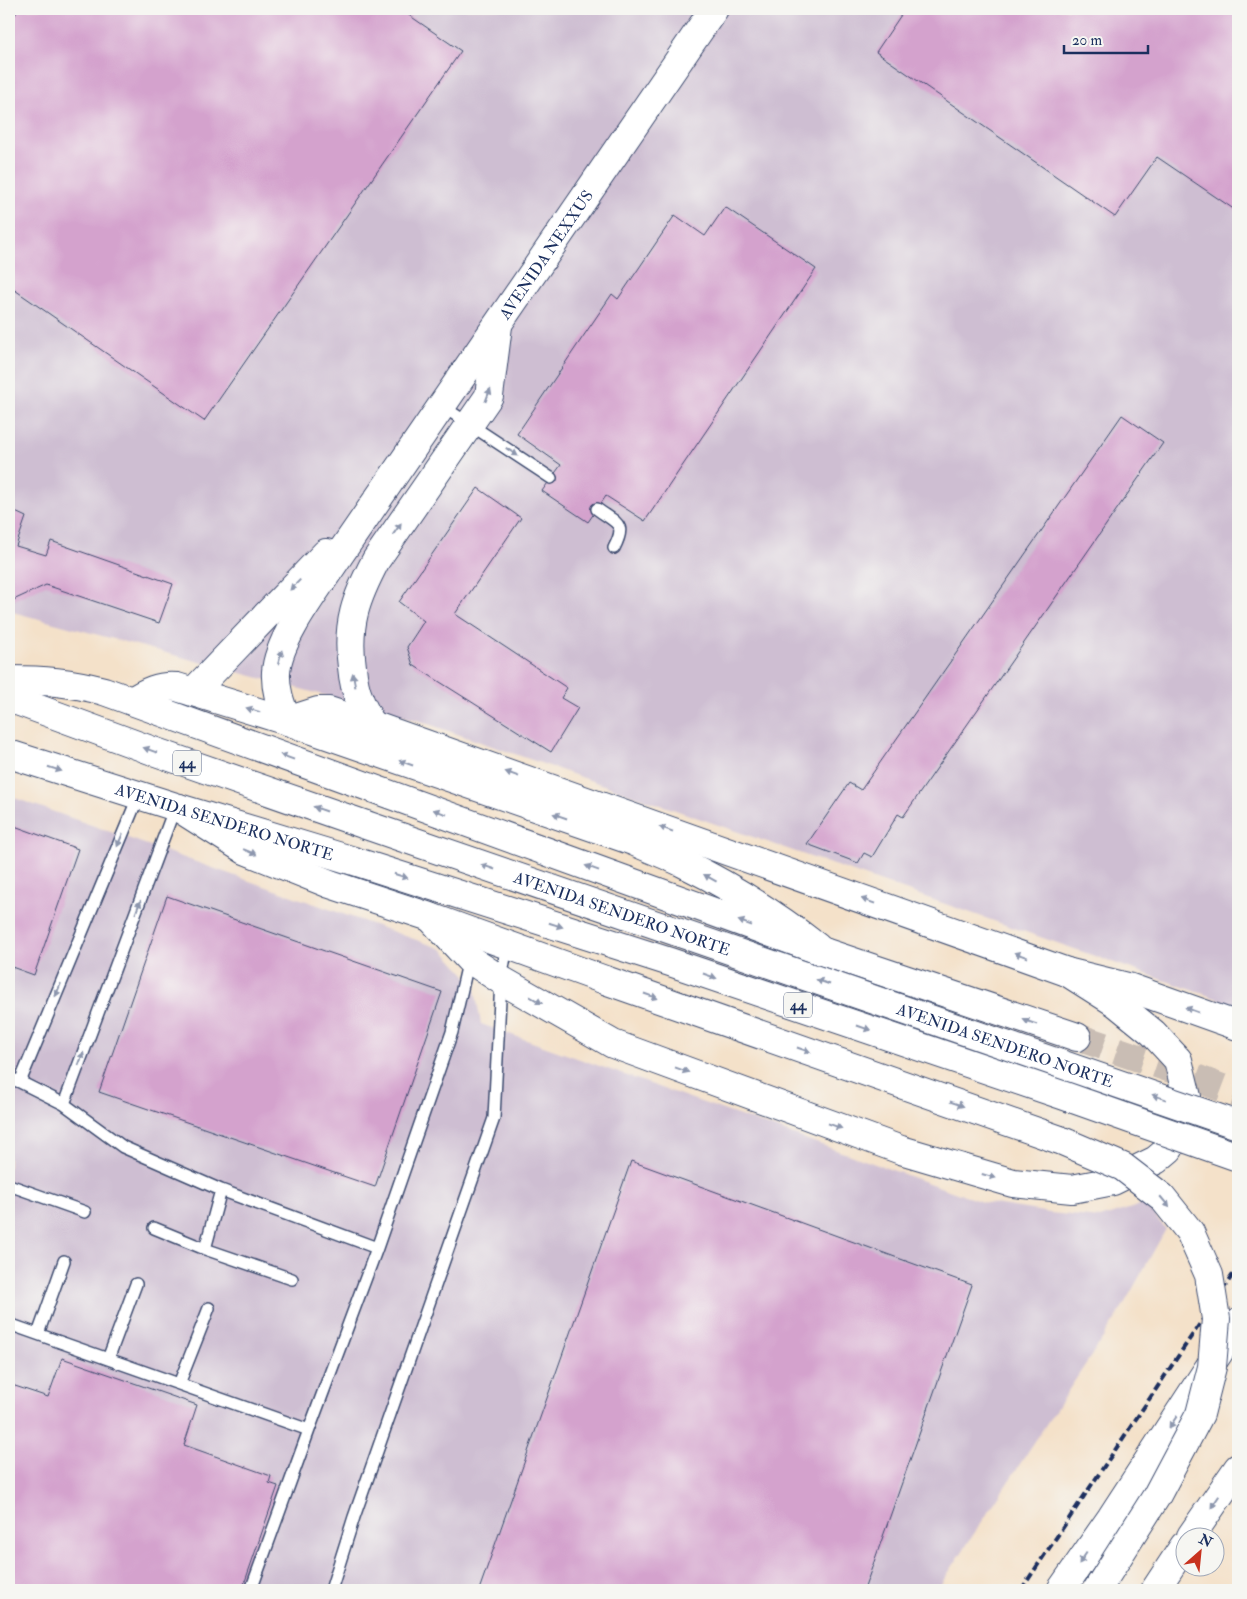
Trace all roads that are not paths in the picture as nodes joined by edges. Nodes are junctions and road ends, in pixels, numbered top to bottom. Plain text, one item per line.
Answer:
1 (714, 9) edge
2 (499, 322) junction
3 (442, 406) junction
4 (470, 424) junction
5 (551, 478) dead end
6 (378, 500) junction
7 (597, 509) dead end
8 (614, 548) dead end
9 (9, 680) edge
10 (193, 692) junction
11 (9, 698) edge
12 (132, 701) junction
13 (287, 721) junction
14 (372, 725) junction
15 (9, 754) edge
16 (139, 795) junction
17 (177, 808) junction
18 (507, 945) junction
19 (471, 946) junction
20 (824, 952) junction
21 (1067, 972) junction
22 (501, 980) junction
23 (1238, 1026) edge
24 (1077, 1037) tunnel mouth
25 (14, 1080) edge
26 (64, 1104) junction
27 (1238, 1125) edge
28 (1238, 1157) edge
29 (9, 1185) edge
30 (221, 1190) junction
31 (85, 1212) dead end
32 (154, 1228) dead end
33 (377, 1248) junction
34 (205, 1249) junction
35 (64, 1261) dead end
36 (292, 1280) dead end
37 (136, 1284) dead end
38 (209, 1308) dead end
39 (1238, 1323) edge
40 (9, 1324) edge
41 (38, 1334) junction
42 (108, 1359) junction
43 (179, 1384) junction
44 (309, 1430) junction
45 (1238, 1468) edge
46 (1198, 1526) edge
47 (1174, 1561) edge
48 (251, 1590) edge
49 (331, 1590) edge
50 (1061, 1590) edge
51 (1097, 1590) edge
52 (1154, 1590) edge

1 - 2 main road, AVENIDA NEXXUS
2 - 3 main road, AVENIDA NEXXUS
4 -> 2 main road
3 - 4 lane
3 - 6 main road, AVENIDA NEXXUS
4 -> 5 lane
14 -> 4 main road
6 -> 10 main road
13 -> 6 main road
7 - 8 lane
9 - 12 main road
10 - 12 main road
13 -> 10 main road
27 -> 11 main road, AVENIDA SENDERO NORTE / 44, bridge
20 -> 12 main road
13 - 14 main road
20 -> 13 main road
21 -> 14 main road
15 -> 16 main road, AVENIDA SENDERO NORTE / 44
16 - 17 main road, AVENIDA SENDERO NORTE / 44
16 -> 25 lane
17 -> 19 main road
26 -> 17 lane
17 -> 28 main road, AVENIDA SENDERO NORTE / 44, bridge
18 - 19 main road
18 - 22 lane
18 -> 51 main road, bridge
19 - 22 main road
19 - 33 lane
24 -> 20 main road
22 -> 21 main road
23 -> 21 main road
22 - 49 lane
25 - 26 lane
26 - 30 lane
29 - 31 lane
30 - 33 lane
30 - 34 lane
32 - 34 lane
33 - 44 lane
34 - 36 lane
35 - 41 lane
37 - 42 lane
38 - 43 lane
39 -> 50 main road
40 - 41 lane
41 - 42 lane
42 - 43 lane
43 - 44 lane
44 - 48 lane
45 -> 46 main road
47 - 52 main road

